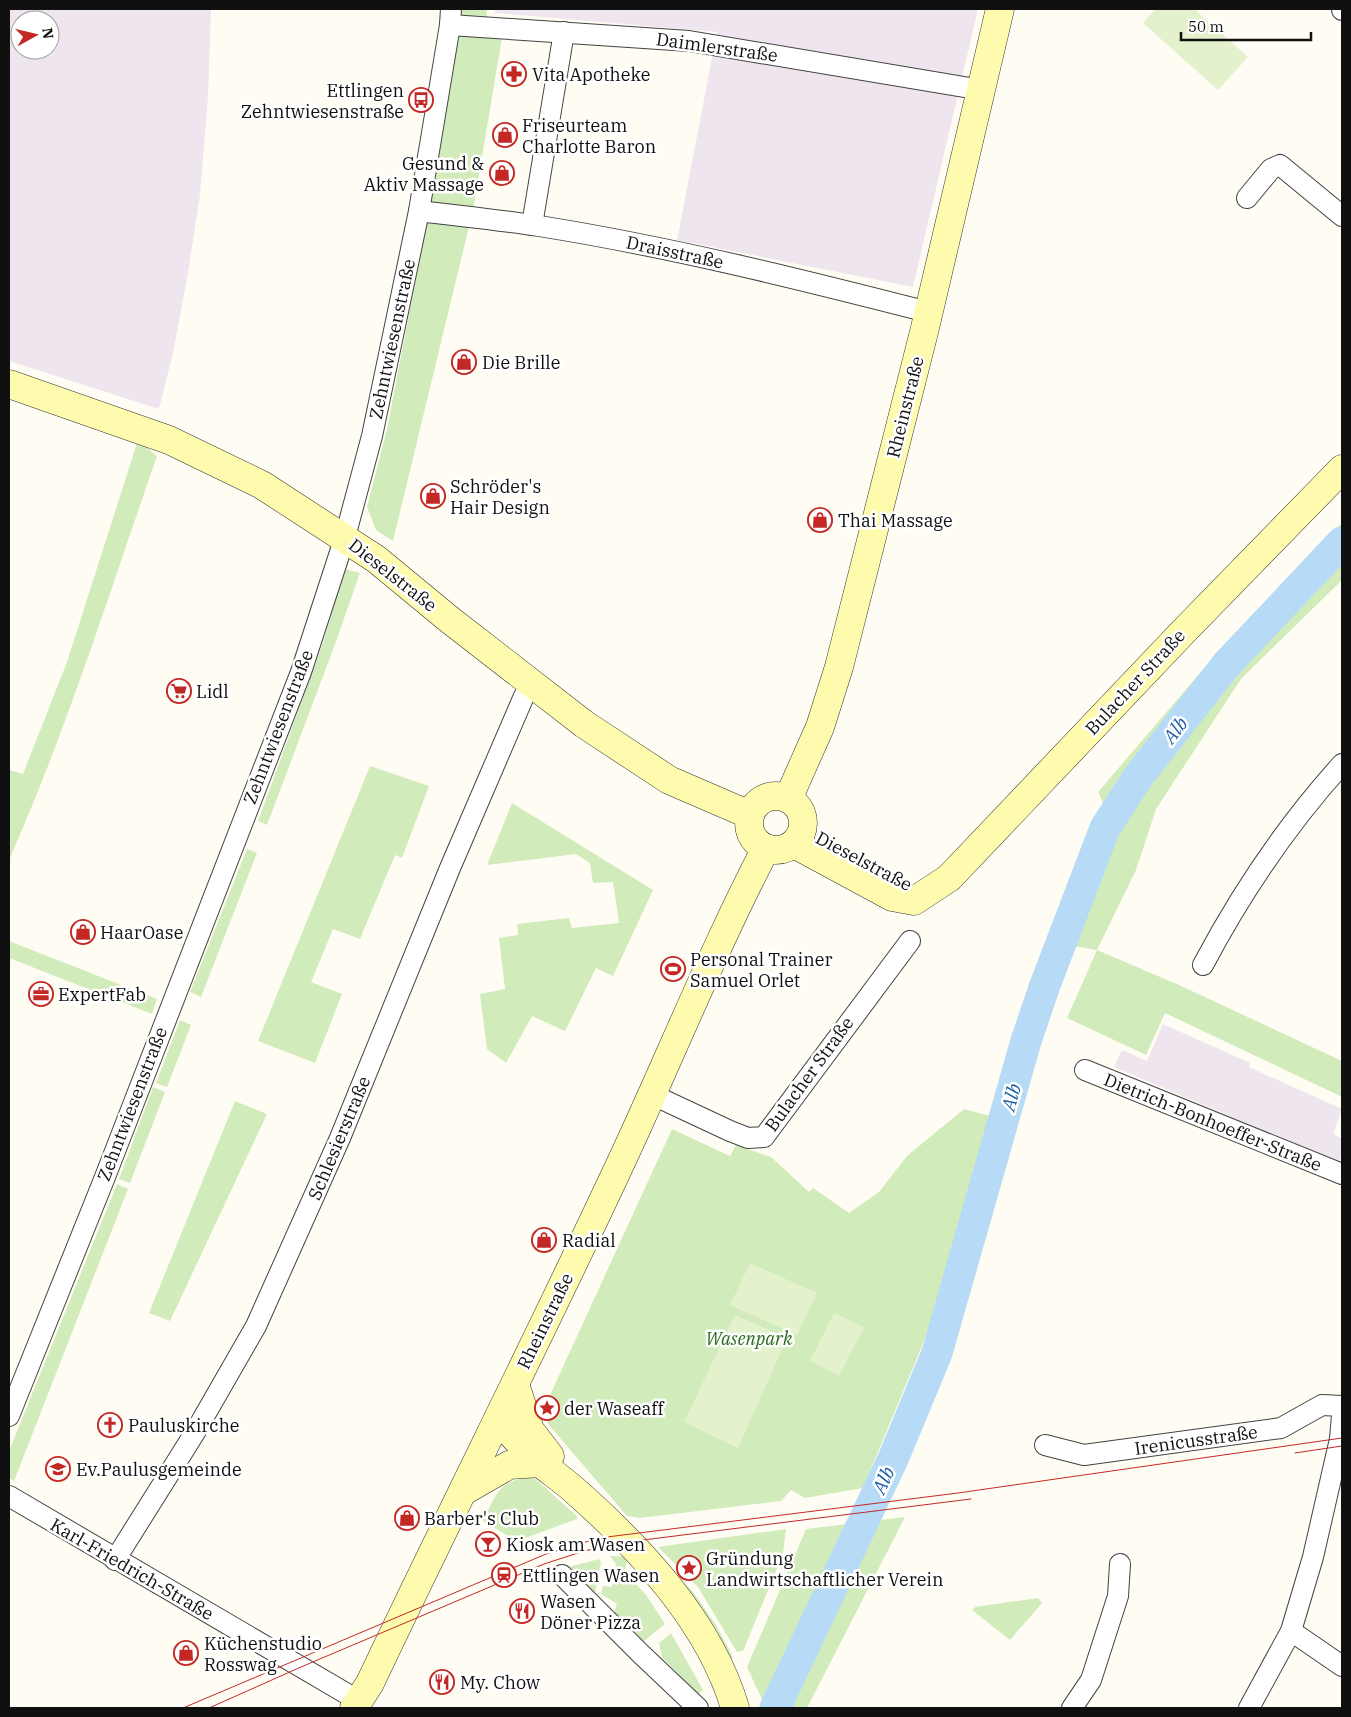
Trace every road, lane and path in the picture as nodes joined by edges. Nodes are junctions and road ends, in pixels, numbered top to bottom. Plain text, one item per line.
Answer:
1 (1000, 9) edge
2 (451, 17) edge
3 (564, 32) junction
4 (982, 90) junction
5 (1247, 198) dead end
6 (419, 211) junction
7 (1342, 216) edge
8 (532, 225) junction
9 (928, 312) junction
10 (9, 384) edge
11 (1342, 469) edge
12 (345, 537) junction
13 (524, 696) dead end
14 (1342, 764) edge
15 (788, 799) junction
16 (750, 815) junction
17 (798, 836) junction
18 (766, 848) junction
19 (927, 893) joint
20 (910, 940) dead end
21 (1203, 965) dead end
22 (1085, 1070) dead end
23 (653, 1095) junction
24 (1342, 1174) edge
25 (515, 1384) junction
26 (1342, 1406) edge
27 (1342, 1414) edge
28 (9, 1416) edge
29 (499, 1419) junction
30 (1045, 1445) dead end
31 (540, 1463) junction
32 (573, 1488) junction
33 (464, 1491) junction
34 (9, 1496) edge
35 (115, 1560) junction
36 (1120, 1564) dead end
37 (562, 1575) dead end
38 (1291, 1631) junction
39 (1342, 1666) edge
40 (356, 1705) edge
41 (698, 1708) edge
42 (735, 1708) edge
43 (1072, 1708) edge
44 (1250, 1708) edge

1 - 4 street, Rheinstraße
2 - 3 street, Daimlerstraße
2 - 6 street, Zehntwiesenstraße
3 - 4 street, Daimlerstraße
3 - 8 street
4 - 9 street, Rheinstraße
5 - 7 street
6 - 8 street, Draisstraße
6 - 12 street, Zehntwiesenstraße
8 - 9 street, Draisstraße
9 - 15 street, Rheinstraße
10 - 12 street, Dieselstraße
11 - 19 street, Bulacher Straße
12 - 16 street, Dieselstraße
12 - 28 street, Zehntwiesenstraße
13 - 35 street, Schlesierstraße
14 - 21 street
15 - 16 street
15 - 17 street
16 - 18 street
17 - 18 street
17 - 19 street, Dieselstraße
18 - 23 street, Rheinstraße
20 - 23 street, Bulacher Straße
22 - 24 street, Dietrich-Bonhoeffer-Straße
23 - 25 street, Rheinstraße
25 - 29 street, Rheinstraße
25 - 32 street
26 - 30 street, Irenicusstraße
27 - 38 street
29 - 31 street
29 - 33 street, Rheinstraße
31 - 32 street
31 - 33 street
32 - 42 street
33 - 40 street, Rheinstraße
34 - 35 street, Karl-Friedrich-Straße
35 - 40 street, Karl-Friedrich-Straße
36 - 43 street
37 - 41 street
38 - 39 street
38 - 44 street

